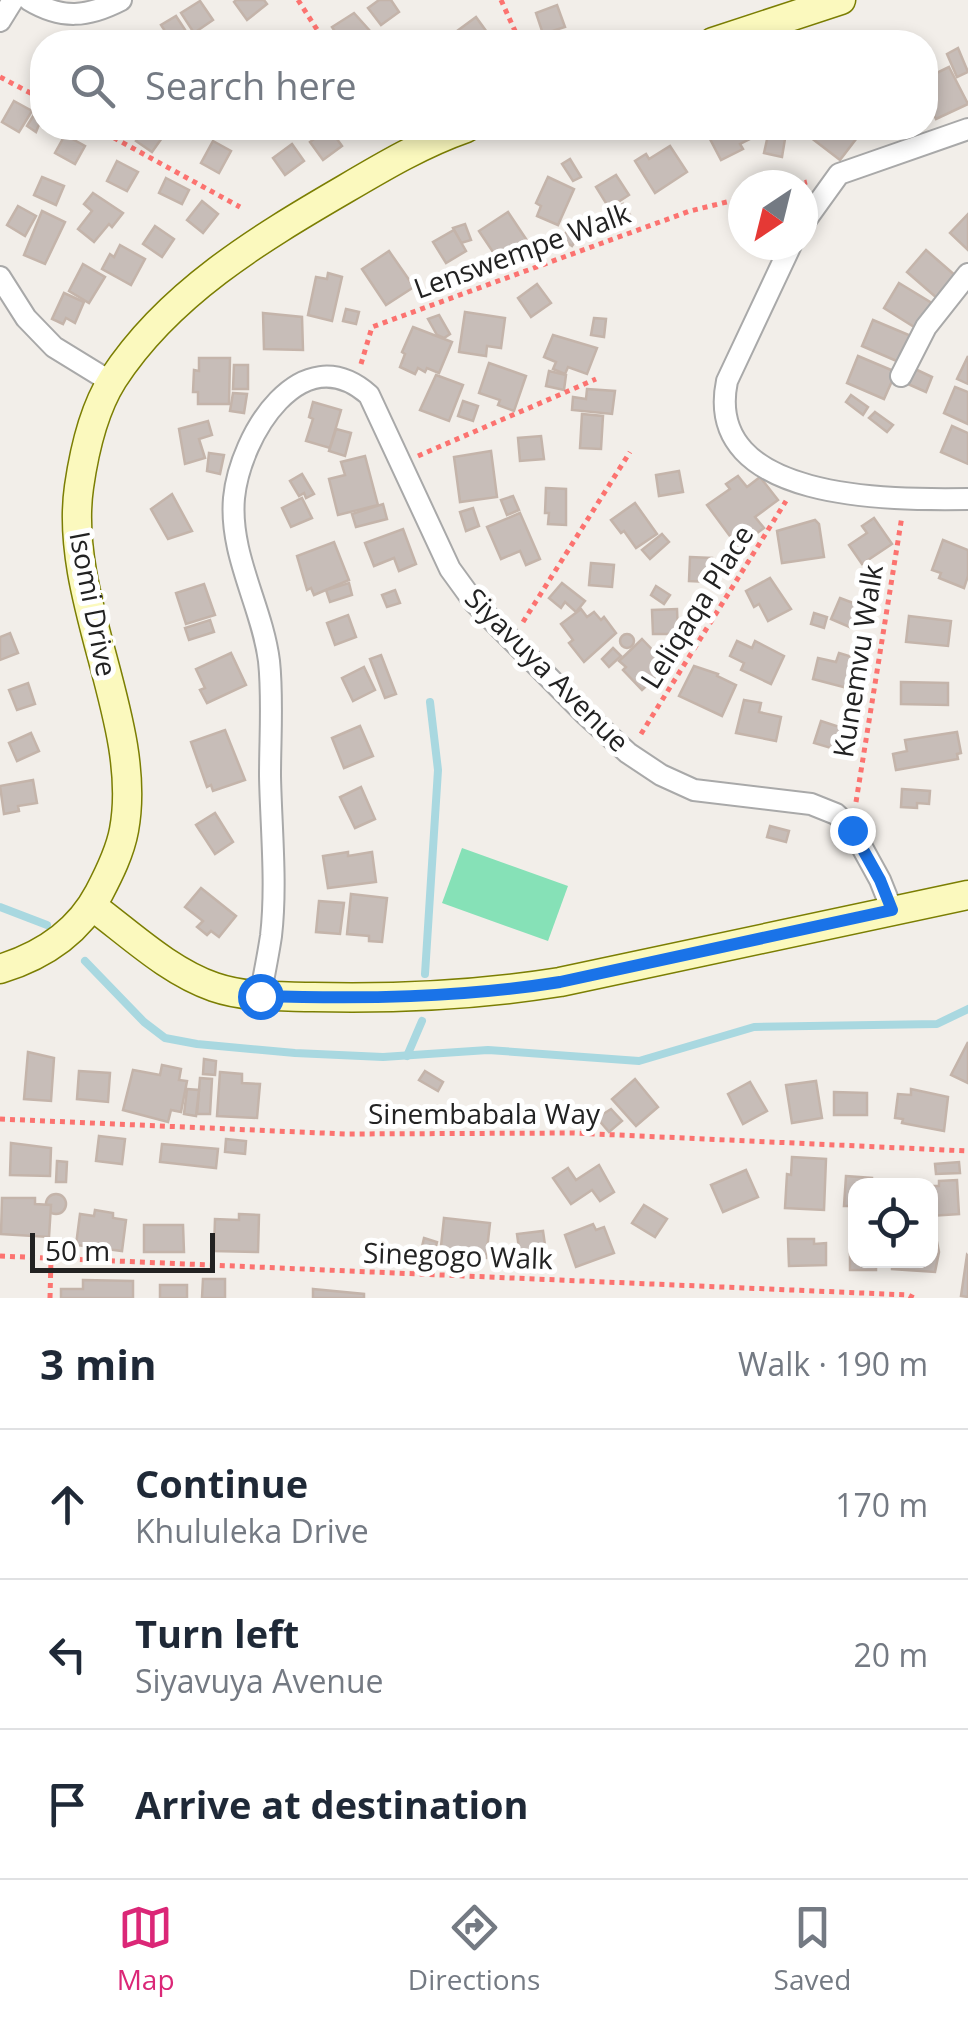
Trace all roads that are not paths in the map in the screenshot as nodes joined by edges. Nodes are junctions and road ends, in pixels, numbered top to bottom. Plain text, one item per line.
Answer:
1 (13, 0) edge
2 (29, 0) edge
3 (121, 0) edge
4 (841, 0) edge
5 (0, 21) edge
6 (750, 30) edge
7 (968, 128) edge
8 (938, 139) edge
9 (441, 140) edge
10 (934, 140) edge
11 (818, 203) edge
12 (784, 260) edge
13 (968, 274) edge
14 (0, 277) edge
15 (900, 376) dead end
16 (111, 382) junction
17 (968, 499) edge
18 (968, 896) edge
19 (92, 906) junction
20 (892, 910) junction
21 (0, 968) edge
22 (260, 996) junction

1 - 5 street
2 - 3 street
4 - 6 street
7 - 8 street
9 - 16 street, Isomi Drive
10 - 11 street
12 - 17 street
13 - 15 street
14 - 16 street
16 - 19 street, Isomi Drive
18 - 20 street
19 - 21 street, Isomi Drive
19 - 22 street
20 - 22 street
20 - 22 street, Siyavuya Avenue

